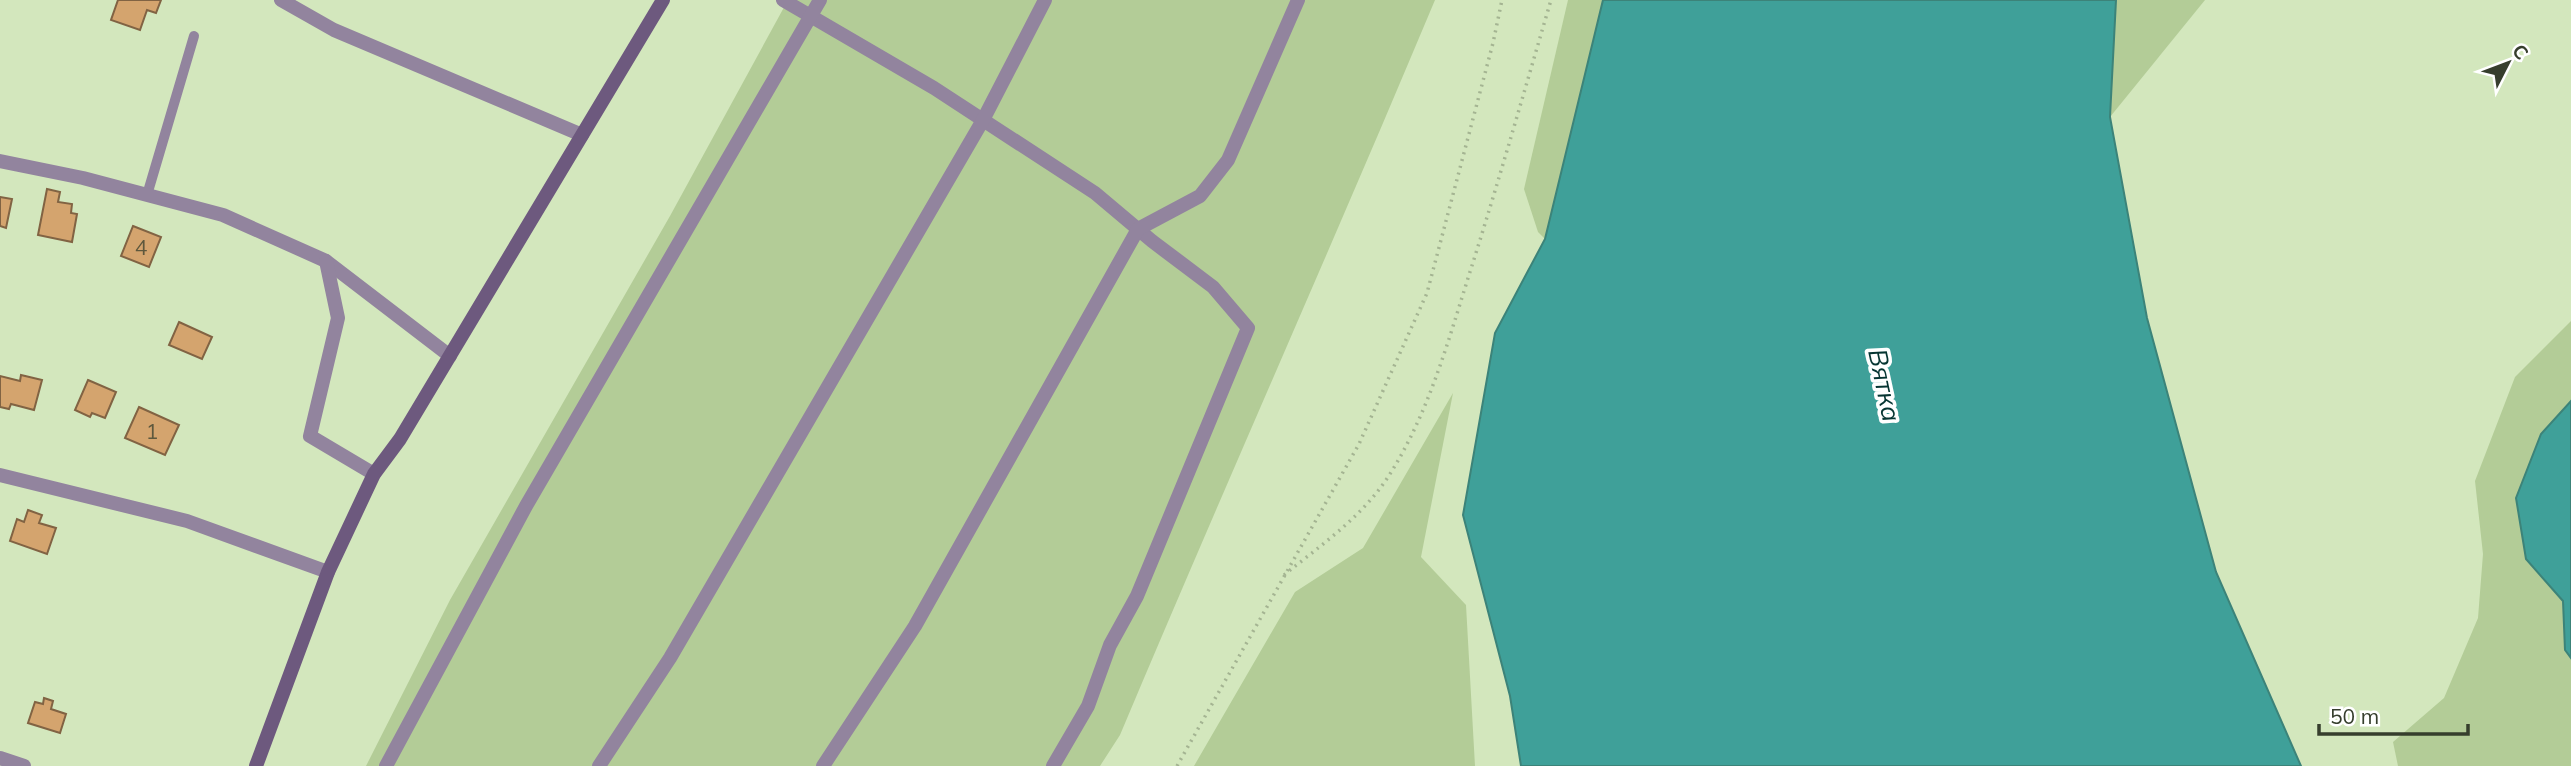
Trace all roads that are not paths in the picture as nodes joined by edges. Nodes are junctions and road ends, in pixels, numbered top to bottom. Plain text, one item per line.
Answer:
1 (281, 0) edge
2 (663, 0) edge
3 (783, 0) edge
4 (820, 0) edge
5 (1045, 0) edge
6 (1298, 0) edge
7 (811, 16) junction
8 (194, 36) dead end
9 (983, 120) junction
10 (582, 135) junction
11 (0, 161) edge
12 (147, 195) junction
13 (1138, 229) junction
14 (326, 261) junction
15 (450, 356) junction
16 (374, 474) junction
17 (0, 475) edge
18 (328, 572) junction
19 (0, 758) edge
20 (24, 766) edge
21 (256, 766) edge
22 (386, 766) edge
23 (599, 766) edge
24 (823, 766) edge
25 (1053, 766) edge

1 - 10 street
2 - 10 street
3 - 7 street
4 - 7 street
5 - 9 street
6 - 13 street
7 - 9 street
7 - 22 street
8 - 12 lane
9 - 13 street
9 - 23 street
10 - 15 street
11 - 12 street
12 - 14 street
13 - 24 street
13 - 25 street
14 - 15 street
14 - 16 street
15 - 16 street
16 - 18 street
17 - 18 street
18 - 21 street
19 - 20 street

